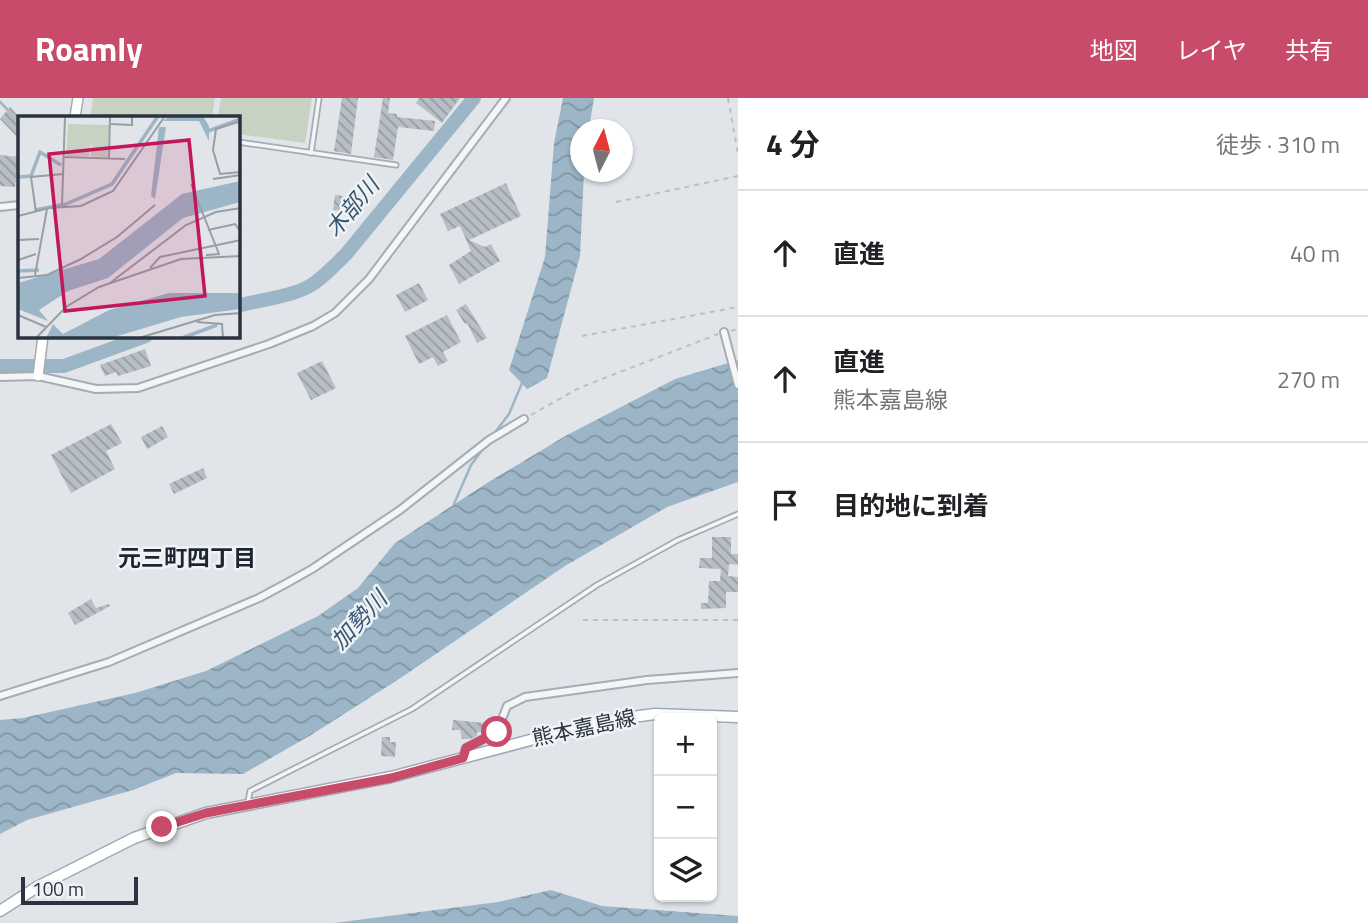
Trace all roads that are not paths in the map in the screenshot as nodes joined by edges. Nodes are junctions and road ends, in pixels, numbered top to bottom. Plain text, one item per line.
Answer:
1 (78, 98) edge
2 (318, 98) edge
3 (506, 98) edge
4 (75, 116) edge
5 (240, 142) edge
6 (312, 153) junction
7 (396, 165) dead end
8 (18, 205) edge
9 (0, 207) edge
10 (724, 332) road end
11 (43, 338) edge
12 (38, 373) junction
13 (0, 377) edge
14 (738, 385) edge
15 (524, 419) road end
16 (738, 514) edge
17 (738, 673) edge
18 (0, 696) edge
19 (738, 717) edge
20 (463, 758) junction
21 (247, 804) junction
22 (0, 911) edge

1 - 4 street
2 - 6 lane
3 - 12 street
5 - 6 lane
6 - 7 lane
8 - 9 street
10 - 14 street
11 - 12 street
12 - 13 street
15 - 18 street
16 - 21 lane
17 - 20 street
19 - 20 main road, 熊本嘉島線
20 - 21 main road, 熊本嘉島線
21 - 22 main road, 熊本嘉島線

